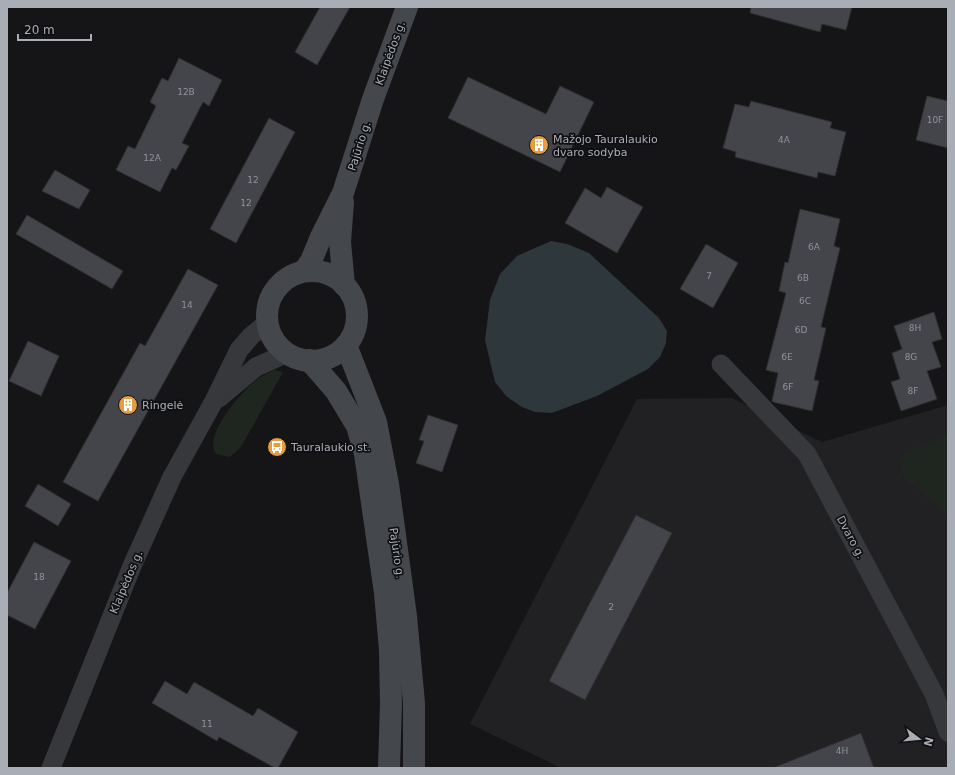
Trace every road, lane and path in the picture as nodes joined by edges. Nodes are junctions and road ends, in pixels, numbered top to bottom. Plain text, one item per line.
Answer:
1 (407, 7) edge
2 (373, 99) joint
3 (344, 193) junction
4 (304, 271) junction
5 (344, 285) junction
6 (267, 323) junction
7 (346, 345) junction
8 (287, 353) junction
9 (309, 360) junction
10 (721, 364) dead end
11 (214, 401) junction
12 (948, 732) edge
13 (50, 768) edge
14 (389, 768) edge
15 (414, 768) edge

1 - 2 main road, Klaipėdos g.
2 - 3 main road, Pajūrio g.
3 - 4 main road, Pajūrio g.
3 - 5 main road, Pajūrio g.
4 - 5 main road, Pajūrio g.
4 - 6 main road
5 - 7 main road, Pajūrio g.
6 - 8 main road
6 - 11 street, Klaipėdos g.
7 - 9 main road
7 - 15 main road, Pajūrio g.
8 - 9 main road
8 - 11 street, Klaipėdos g.
9 - 14 main road, Pajūrio g.
10 - 12 street, Dvaro g.
11 - 13 street, Klaipėdos g.

